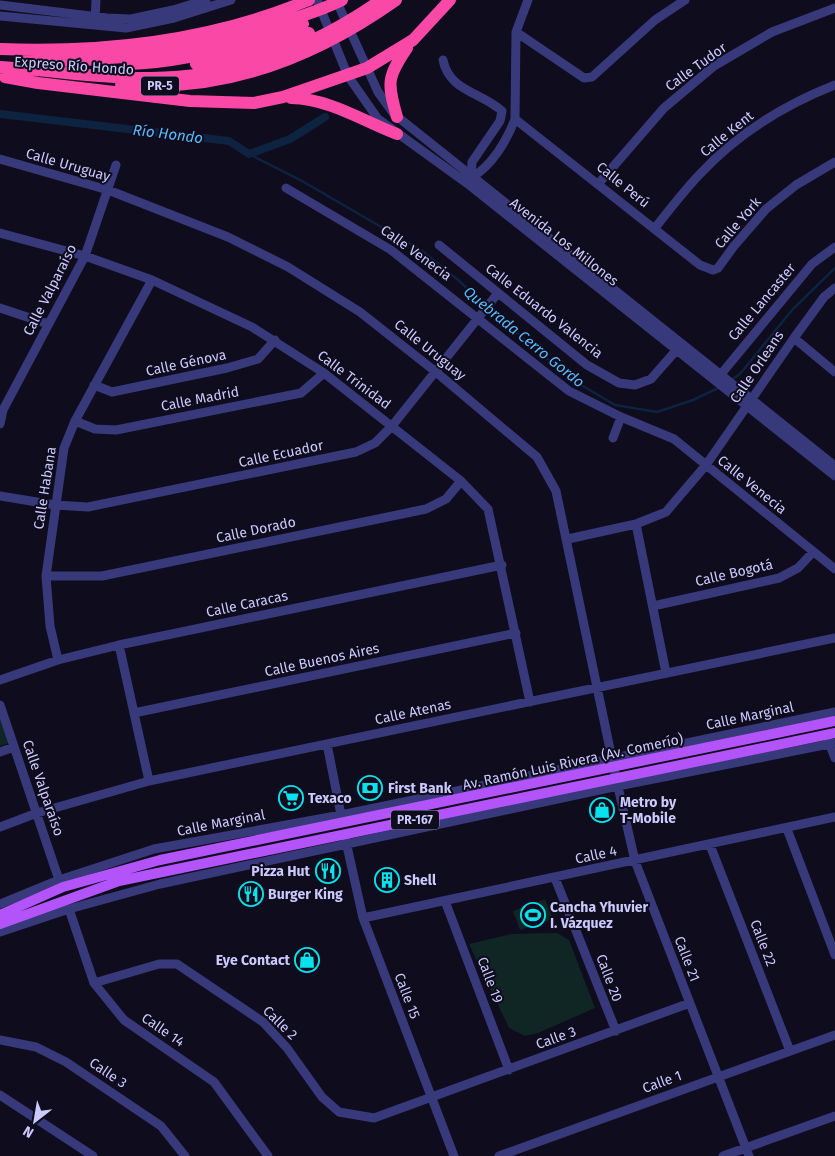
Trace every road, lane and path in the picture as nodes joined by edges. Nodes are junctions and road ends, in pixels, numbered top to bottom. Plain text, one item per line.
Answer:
1 (96, 0) edge
2 (206, 0) edge
3 (231, 0) edge
4 (310, 0) edge
5 (317, 0) edge
6 (336, 0) edge
7 (342, 0) edge
8 (396, 0) edge
9 (450, 0) edge
10 (528, 0) edge
11 (685, 0) edge
12 (377, 3) edge
13 (0, 5) edge
14 (835, 8) edge
15 (296, 12) junction
16 (0, 16) edge
17 (95, 21) junction
18 (326, 21) junction
19 (516, 32) junction
20 (413, 40) junction
21 (310, 47) junction
22 (0, 49) edge
23 (0, 59) edge
24 (443, 60) dead end
25 (56, 61) junction
26 (367, 68) junction
27 (74, 72) junction
28 (2, 73) edge
29 (348, 76) junction
30 (835, 85) edge
31 (283, 98) junction
32 (397, 117) junction
33 (515, 119) junction
34 (397, 134) junction
35 (0, 159) edge
36 (835, 162) edge
37 (116, 165) dead end
38 (470, 180) junction
39 (599, 183) junction
40 (286, 188) dead end
41 (108, 190) junction
42 (655, 228) junction
43 (0, 233) edge
44 (439, 245) dead end
45 (835, 247) edge
46 (85, 256) junction
47 (713, 270) joint
48 (152, 280) junction
49 (835, 288) edge
50 (498, 293) junction
51 (0, 308) edge
52 (479, 318) junction
53 (48, 324) junction
54 (794, 338) junction
55 (275, 340) junction
56 (680, 346) junction
57 (436, 372) junction
58 (835, 372) edge
59 (324, 373) junction
60 (718, 377) junction
61 (94, 385) junction
62 (750, 403) junction
63 (621, 416) junction
64 (75, 421) junction
65 (0, 424) edge
66 (392, 426) junction
67 (613, 438) dead end
68 (706, 465) junction
69 (835, 466) edge
70 (835, 476) edge
71 (461, 481) junction
72 (0, 496) edge
73 (55, 505) junction
74 (636, 524) junction
75 (568, 539) junction
76 (813, 552) junction
77 (502, 565) junction
78 (835, 569) edge
79 (46, 576) junction
80 (653, 606) junction
81 (516, 633) junction
82 (835, 638) edge
83 (119, 645) junction
84 (58, 660) junction
85 (666, 673) junction
86 (0, 680) edge
87 (598, 688) junction
88 (530, 702) junction
89 (0, 705) edge
90 (835, 712) edge
91 (134, 713) junction
92 (835, 721) edge
93 (831, 739) edge
94 (327, 744) junction
95 (14, 747) junction
96 (0, 752) edge
97 (835, 758) edge
98 (615, 773) junction
99 (149, 781) junction
100 (37, 813) junction
101 (835, 818) edge
102 (342, 819) junction
103 (0, 827) edge
104 (787, 829) junction
105 (345, 839) junction
106 (710, 845) junction
107 (635, 861) junction
108 (555, 878) junction
109 (59, 880) junction
110 (444, 901) junction
111 (0, 904) edge
112 (69, 910) junction
113 (0, 915) edge
114 (363, 918) junction
115 (0, 924) edge
116 (0, 932) edge
117 (835, 955) edge
118 (94, 983) junction
119 (690, 1004) junction
120 (616, 1031) junction
121 (835, 1034) edge
122 (0, 1040) edge
123 (790, 1051) junction
124 (509, 1070) junction
125 (718, 1077) junction
126 (0, 1095) edge
127 (431, 1098) junction
128 (835, 1116) edge
129 (747, 1152) edge
130 (93, 1156) edge
131 (185, 1156) edge
132 (268, 1156) edge
133 (454, 1156) edge
134 (499, 1156) edge
135 (723, 1156) edge

1 - 17 street
2 - 17 street
3 - 17 street
4 - 15 highway, Expreso Río Hondo
5 - 18 street, Avenida Los Millones
6 - 26 street, Avenida Los Millones
7 - 15 highway
8 - 21 highway, Expreso Río Hondo / PR-5
9 - 20 highway
10 - 19 street
11 - 19 street
12 - 21 highway
13 - 17 street
14 - 39 street, Calle Tudor
15 - 22 highway, Expreso Río Hondo
15 - 25 highway
16 - 17 street
18 - 25 highway
18 - 27 highway
18 - 29 street, Avenida Los Millones
19 - 33 street
20 - 26 highway
20 - 32 highway
21 - 27 highway
21 - 28 highway, Expreso Río Hondo / PR-5
23 - 25 highway
24 - 38 street
26 - 29 highway
26 - 32 street, Avenida Los Millones
27 - 28 highway
28 - 31 highway
29 - 31 highway
29 - 34 street, Avenida Los Millones
30 - 42 street, Calle Kent
31 - 34 highway
32 - 38 street, Avenida Los Millones
33 - 38 street
33 - 39 street, Calle Perú
34 - 38 street, Avenida Los Millones
35 - 41 street, Calle Uruguay
36 - 47 street, Calle York
37 - 41 street, Calle Valparaíso
38 - 56 street, Avenida Los Millones
39 - 42 street, Calle Perú
40 - 52 street, Calle Venecia
41 - 46 street, Calle Valparaíso
41 - 57 street, Calle Uruguay
42 - 47 street, Calle Perú
43 - 46 street, Calle Trinidad
44 - 50 street, Calle Eduardo Valencia
45 - 60 street, Calle Lancaster
46 - 48 street, Calle Trinidad
46 - 53 street, Calle Valparaíso
48 - 55 street, Calle Trinidad
48 - 61 street, Calle Habana
49 - 54 street, Calle Orleans
50 - 52 street, Calle Ecuador
50 - 56 street, Calle Eduardo Valencia
51 - 53 street
52 - 57 street, Calle Ecuador
52 - 63 street, Calle Venecia
53 - 65 street, Calle Valparaíso
54 - 58 street
54 - 62 street, Calle Orleans
55 - 59 street, Calle Trinidad
55 - 61 street, Calle Génova
56 - 60 street, Avenida Los Millones
57 - 66 street, Calle Ecuador
57 - 75 street, Calle Uruguay
59 - 64 street, Calle Madrid
59 - 66 street, Calle Trinidad
60 - 62 street, Avenida Los Millones
61 - 64 street, Calle Habana
62 - 68 street, Calle Orleans
62 - 69 street, Avenida Los Millones
62 - 70 street, Avenida Los Millones
63 - 67 street
63 - 68 street, Calle Venecia
64 - 73 street, Calle Habana
66 - 71 street, Calle Trinidad
66 - 73 street, Calle Ecuador
68 - 74 street, Calle Orleans
68 - 76 street, Calle Venecia
71 - 77 street, Calle Trinidad
71 - 79 street, Calle Dorado
72 - 73 street, Calle Ecuador
73 - 79 street, Calle Habana
74 - 75 street, Calle Orleans
74 - 80 street
75 - 87 street, Calle Uruguay
76 - 78 street, Calle Venecia
76 - 80 street, Calle Bogotá
77 - 81 street, Calle Trinidad
77 - 83 street, Calle Caracas
79 - 84 street, Calle Habana
80 - 85 street
81 - 88 street, Calle Trinidad
81 - 91 street, Calle Buenos Aires
82 - 85 street, Calle Atenas
83 - 84 street, Calle Caracas
83 - 91 street
84 - 86 street, Calle Caracas
85 - 87 street, Calle Atenas
87 - 88 street, Calle Atenas
87 - 98 street, Calle Uruguay
88 - 94 street, Calle Atenas
89 - 95 street, Calle Valparaíso
90 - 98 street, Calle Marginal
91 - 99 street
92 - 98 main road, Av. Ramón Luis Rivera (Av. Comerío) / PR-167
93 - 97 street
93 - 98 main road, Av. Ramón Luis Rivera (Av. Comerío) / PR-167
94 - 99 street, Calle Atenas
94 - 102 street, Calle 15
95 - 96 street
95 - 100 street, Calle Valparaíso
98 - 102 main road, Av. Ramón Luis Rivera (Av. Comerío) / PR-167
98 - 105 main road, Av. Ramón Luis Rivera (Av. Comerío) / PR-167
98 - 107 street, Calle 21
99 - 100 street, Calle Atenas
100 - 103 street, Calle Atenas
100 - 109 street, Calle Valparaíso
101 - 104 street, Calle 4
102 - 105 street, Calle 15
102 - 109 street, Calle Marginal
102 - 113 main road, Av. Ramón Luis Rivera (Av. Comerío) / PR-167
104 - 106 street, Calle 4
104 - 117 street
105 - 112 street
105 - 114 street, Calle 15
105 - 115 main road, Av. Ramón Luis Rivera (Av. Comerío) / PR-167
106 - 107 street, Calle 4
106 - 123 street, Calle 22
107 - 108 street, Calle 4
107 - 119 street, Calle 21
108 - 110 street, Calle 4
108 - 120 street, Calle 20
109 - 111 street, Calle Marginal
110 - 114 street, Calle 4
110 - 124 street, Calle 19
112 - 116 street
112 - 118 street, Calle 14
114 - 127 street, Calle 15
118 - 127 street, Calle 2
118 - 132 street, Calle 14
119 - 120 street, Calle 3
119 - 125 street, Calle 21
120 - 124 street, Calle 3
121 - 123 street, Calle 1
122 - 131 street, Calle 3
123 - 125 street, Calle 1
124 - 127 street, Calle 3
125 - 129 street, Calle 21
125 - 134 street, Calle 1
126 - 130 street
127 - 133 street, Calle 15
128 - 129 street
129 - 135 street

